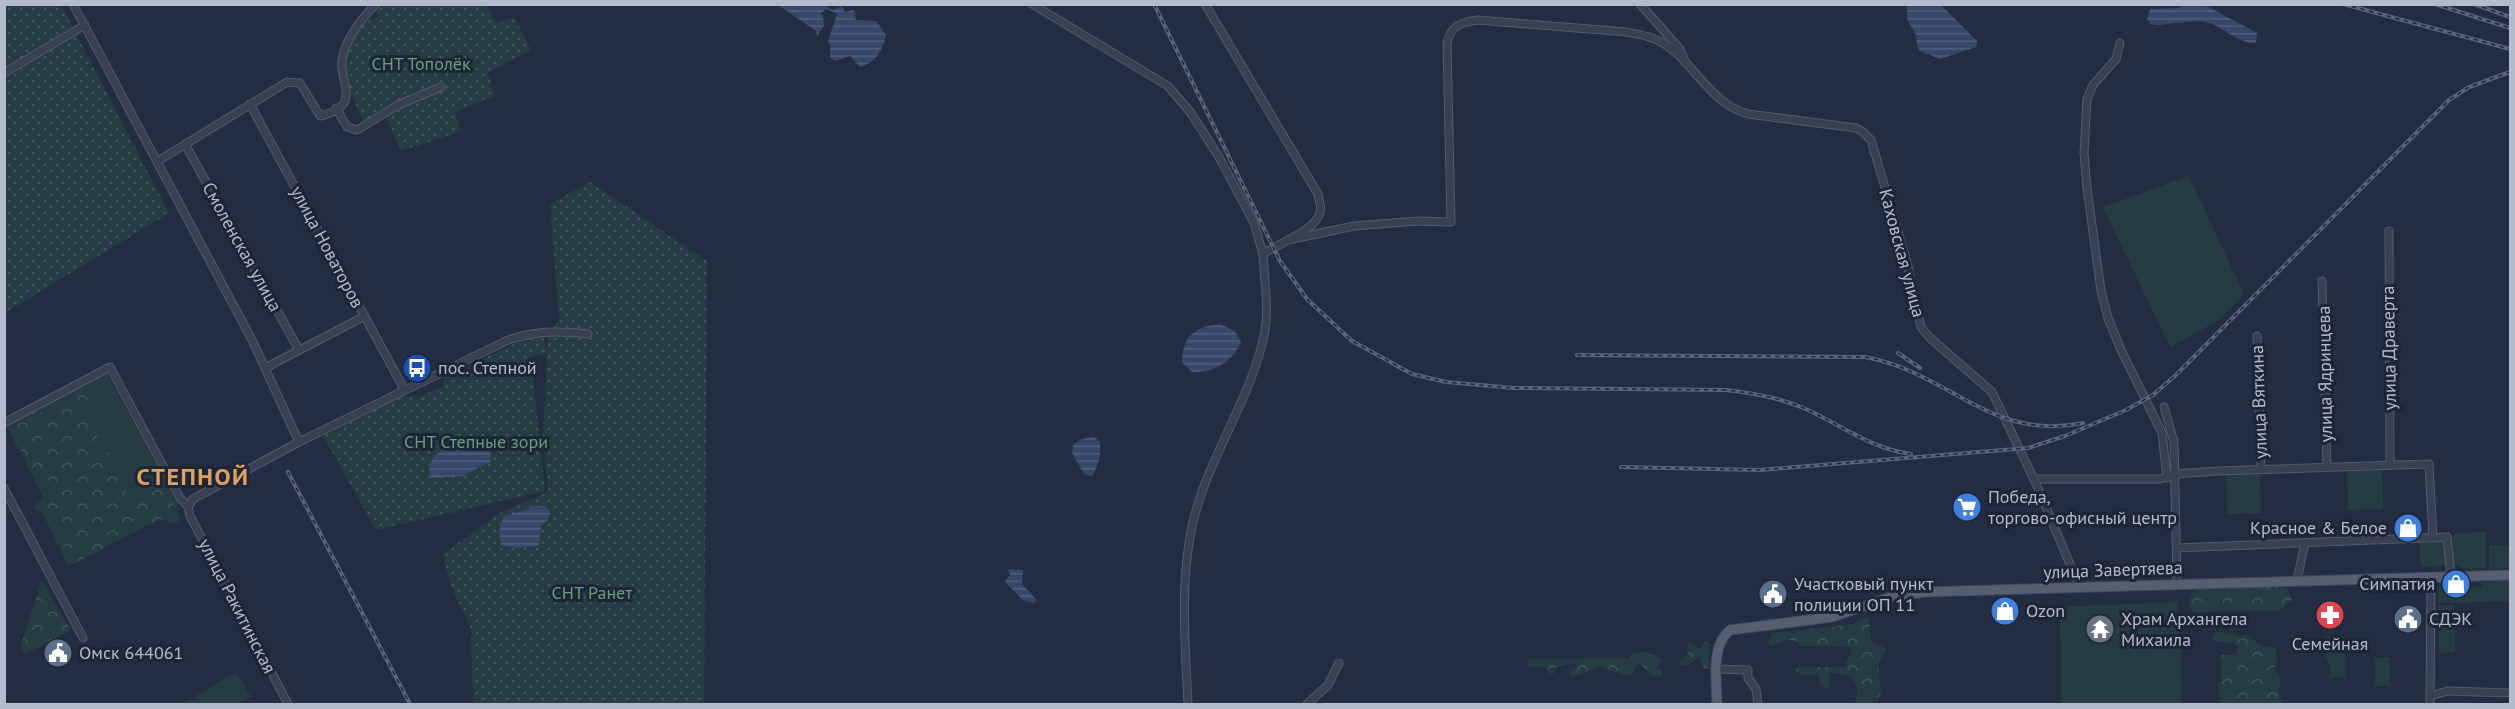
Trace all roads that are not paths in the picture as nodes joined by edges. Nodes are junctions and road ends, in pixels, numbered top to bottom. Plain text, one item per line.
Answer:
1 (73, 4) edge
2 (376, 4) edge
3 (1032, 4) edge
4 (1205, 4) edge
5 (1640, 4) edge
6 (85, 25) junction
7 (2120, 43) dead end
8 (1688, 67) junction
9 (4, 73) edge
10 (441, 87) dead end
11 (250, 104) junction
12 (336, 108) junction
13 (186, 144) junction
14 (158, 161) junction
15 (2389, 231) dead end
16 (1288, 240) junction
17 (1263, 254) junction
18 (2322, 281) dead end
19 (365, 315) junction
20 (588, 334) dead end
21 (2257, 336) dead end
22 (299, 350) junction
23 (265, 368) junction
24 (404, 389) junction
25 (2164, 407) dead end
26 (4, 423) edge
27 (299, 442) junction
28 (2390, 465) junction
29 (2327, 467) junction
30 (2261, 469) junction
31 (2175, 474) junction
32 (2167, 478) junction
33 (2034, 479) junction
34 (4, 488) edge
35 (188, 507) junction
36 (2433, 538) junction
37 (2305, 543) junction
38 (2177, 548) junction
39 (2511, 575) edge
40 (2451, 576) junction
41 (2431, 577) junction
42 (2297, 580) junction
43 (2177, 584) junction
44 (2080, 588) junction
45 (83, 638) dead end
46 (1339, 663) dead end
47 (1717, 669) junction
48 (2511, 693) edge
49 (2430, 696) junction
50 (288, 705) edge
51 (1188, 705) edge
52 (1307, 705) edge
53 (1717, 705) edge
54 (1758, 705) edge
55 (2430, 705) edge

1 - 6 street
2 - 12 street
3 - 17 street
4 - 16 street
5 - 8 street
6 - 9 street
6 - 14 street
7 - 32 street
8 - 16 street
8 - 33 street, Каховская улица
10 - 12 street
11 - 12 street
11 - 13 street
11 - 19 street, улица Новаторов
13 - 14 street
13 - 22 street, Смоленская улица
14 - 23 street
15 - 28 street, улица Драверта
16 - 17 street
17 - 51 street
18 - 29 street, улица Ядринцева
19 - 22 street
19 - 24 street, улица Новаторов
20 - 24 street
21 - 30 street, улица Вяткина
22 - 23 street
23 - 27 street
24 - 27 street
25 - 31 street
26 - 35 street, улица Ракитинская
27 - 35 street
28 - 29 street
28 - 36 street
29 - 30 street
30 - 31 street
31 - 32 street
31 - 38 street
32 - 33 street
33 - 44 street, Каховская улица
34 - 45 street
35 - 50 street, улица Ракитинская
36 - 37 street
36 - 40 street
37 - 38 street
37 - 42 street
38 - 43 street
39 - 40 main road, улица Завертяева
40 - 41 main road, улица Завертяева
41 - 42 main road, улица Завертяева
41 - 49 street
42 - 43 main road, улица Завертяева
43 - 44 main road, улица Завертяева
44 - 47 main road, улица Завертяева
46 - 52 street
47 - 53 main road
47 - 54 street
48 - 49 street
49 - 55 street

